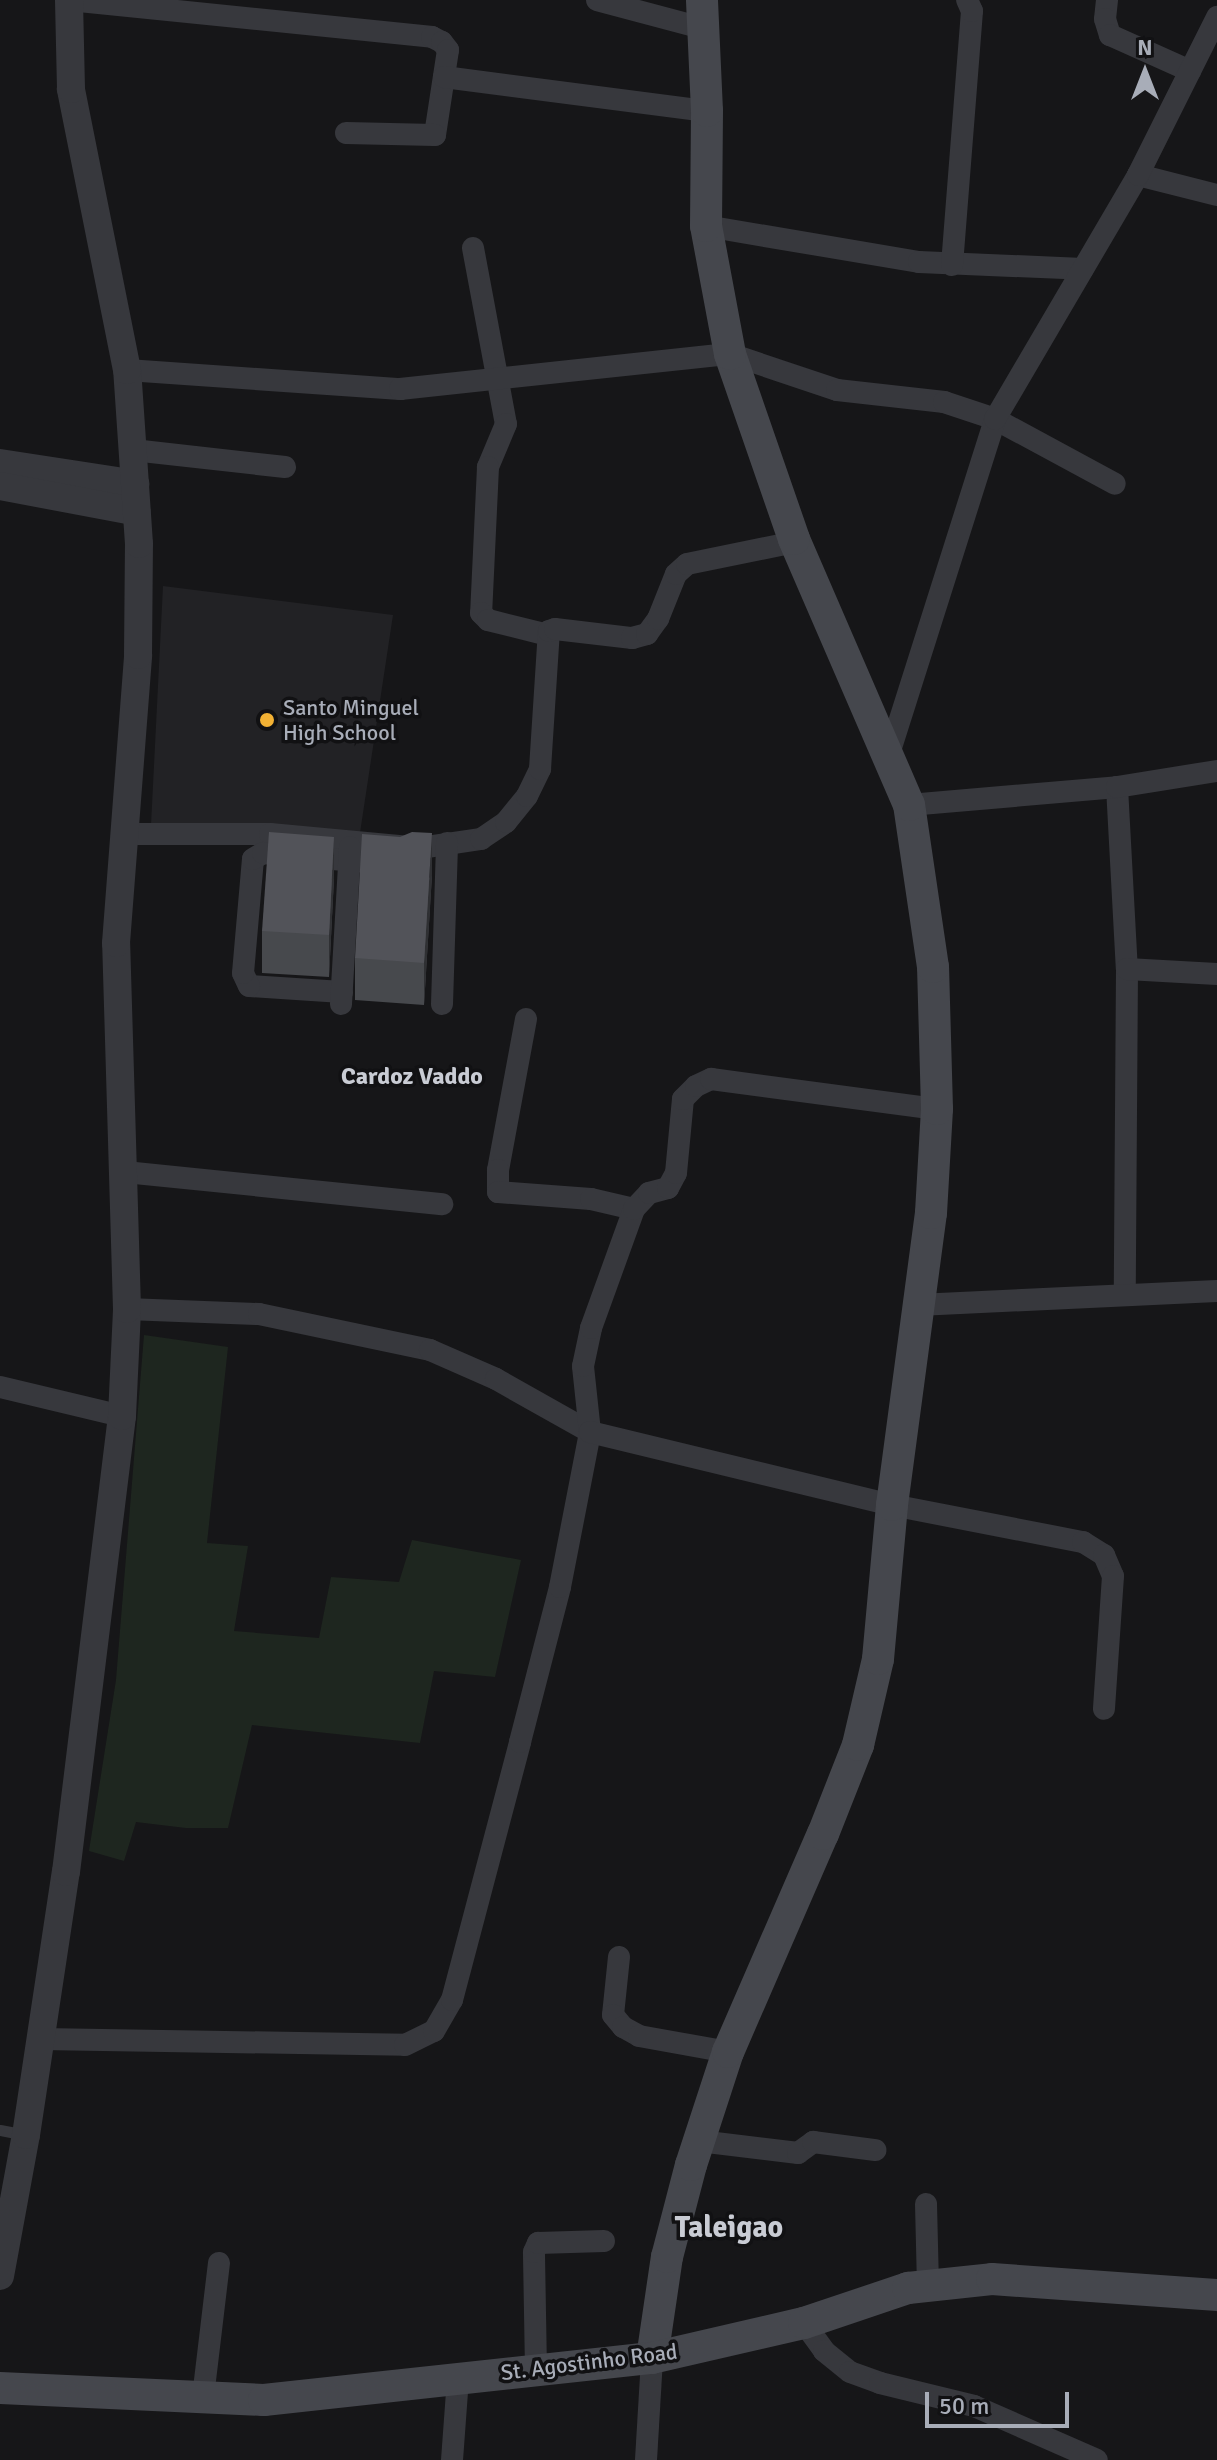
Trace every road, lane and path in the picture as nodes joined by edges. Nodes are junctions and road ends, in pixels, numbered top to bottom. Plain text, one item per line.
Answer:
1 (69, 0) edge
2 (597, 0) edge
3 (967, 0) edge
4 (1107, 0) edge
5 (703, 14) edge
6 (1217, 17) edge
7 (1209, 50) edge
8 (1190, 71) junction
9 (444, 77) junction
10 (707, 111) junction
11 (346, 133) dead end
12 (1138, 175) junction
13 (1217, 195) edge
14 (706, 226) junction
15 (473, 248) dead end
16 (952, 265) junction
17 (1083, 269) junction
18 (730, 354) junction
19 (127, 370) junction
20 (495, 379) junction
21 (995, 419) junction
22 (133, 450) junction
23 (0, 463) edge
24 (285, 467) dead end
25 (135, 484) junction
26 (1115, 484) dead end
27 (0, 486) edge
28 (137, 512) junction
29 (795, 542) junction
30 (548, 635) junction
31 (888, 757) junction
32 (1217, 771) edge
33 (1117, 787) junction
34 (909, 805) junction
35 (126, 834) junction
36 (447, 843) junction
37 (350, 851) junction
38 (401, 865) edge
39 (1127, 969) junction
40 (1217, 974) edge
41 (442, 1004) dead end
42 (526, 1019) dead end
43 (937, 1109) junction
44 (125, 1172) junction
45 (442, 1204) dead end
46 (634, 1209) junction
47 (1217, 1291) edge
48 (1125, 1295) junction
49 (918, 1305) junction
50 (127, 1309) junction
51 (0, 1387) edge
52 (122, 1416) junction
53 (590, 1432) junction
54 (892, 1505) junction
55 (1104, 1709) dead end
56 (619, 1957) dead end
57 (41, 2039) junction
58 (728, 2052) junction
59 (13, 2132) edge
60 (699, 2141) junction
61 (875, 2150) dead end
62 (926, 2204) dead end
63 (604, 2241) dead end
64 (219, 2263) dead end
65 (0, 2276) edge
66 (928, 2285) junction
67 (1217, 2295) edge
68 (804, 2323) junction
69 (652, 2358) junction
70 (536, 2370) junction
71 (458, 2379) junction
72 (0, 2388) edge
73 (203, 2397) junction
74 (452, 2460) edge
75 (646, 2460) edge
76 (1097, 2460) edge

1 - 9 street
1 - 19 street
2 - 5 street
3 - 16 street
4 - 8 street
5 - 10 main road
6 - 7 street
7 - 8 street
8 - 12 street
9 - 10 street
9 - 11 street
10 - 14 main road
12 - 13 street
12 - 17 street
14 - 16 street
14 - 18 main road
15 - 20 street
16 - 17 street
17 - 21 street
18 - 20 street
18 - 21 street
18 - 29 main road
19 - 20 street
19 - 22 street
20 - 30 street
21 - 26 street
21 - 31 street
22 - 24 street
22 - 25 street
23 - 25 street
25 - 28 street
27 - 28 street
28 - 35 street
29 - 30 street
29 - 31 main road
30 - 36 street
31 - 34 main road
32 - 33 street
33 - 34 street
33 - 39 street
34 - 43 main road
35 - 37 street
35 - 44 street
36 - 37 street
36 - 41 street
37 - 37 street
37 - 38 street
39 - 40 street
39 - 48 street
42 - 46 street
43 - 46 street
43 - 49 main road
44 - 45 street
44 - 50 street
46 - 53 street
47 - 48 street
48 - 49 street
49 - 54 main road
50 - 52 street
50 - 53 street
51 - 52 street
52 - 57 street
53 - 54 street
53 - 57 street
54 - 55 street
54 - 58 main road
56 - 58 street
57 - 59 street
58 - 60 main road
59 - 65 street
60 - 61 street
60 - 69 main road
62 - 66 street
63 - 70 street
64 - 73 street
66 - 67 main road, St. Agostinho Road
66 - 68 main road, St. Agostinho Road
68 - 69 main road, St. Agostinho Road
68 - 76 street
69 - 70 main road, St. Agostinho Road
69 - 75 street
70 - 71 main road, St. Agostinho Road
71 - 73 main road, St. Agostinho Road
71 - 74 street
72 - 73 main road, St. Agostinho Road

